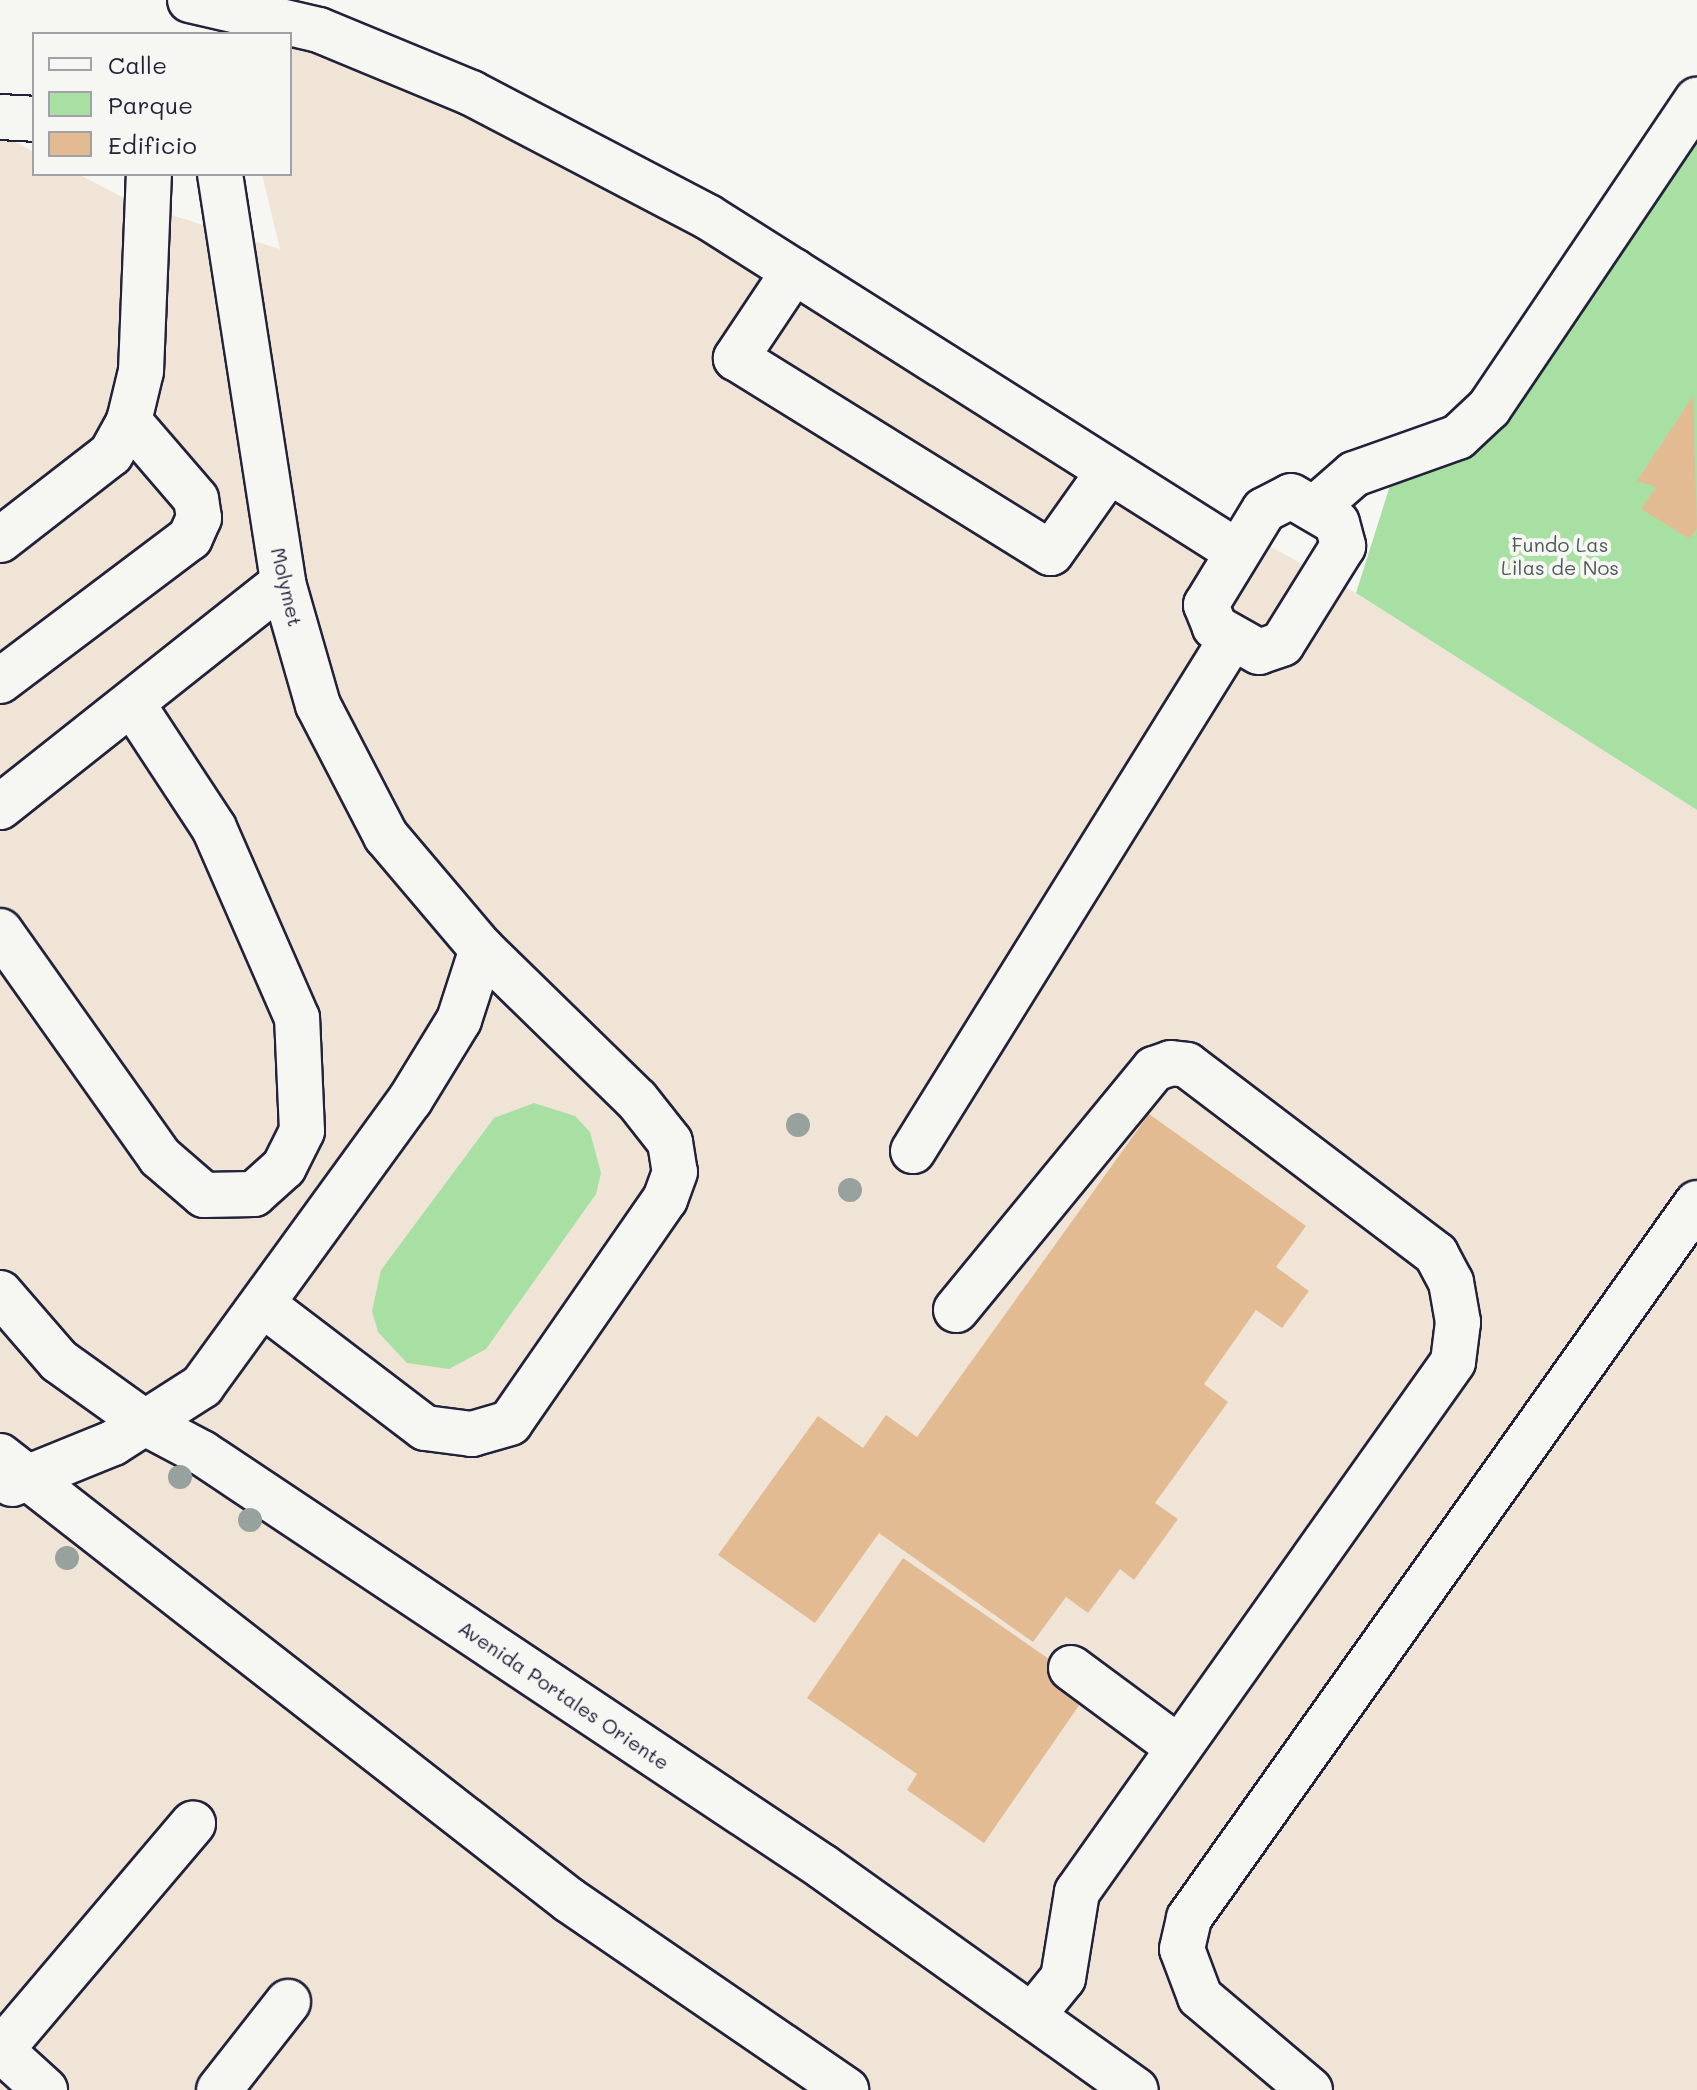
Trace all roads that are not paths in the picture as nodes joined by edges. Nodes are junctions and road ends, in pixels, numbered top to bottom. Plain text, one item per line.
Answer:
1 (190, 0) edge
2 (195, 32) edge
3 (1697, 100) edge
4 (0, 117) edge
5 (32, 119) edge
6 (149, 176) edge
7 (212, 177) edge
8 (794, 271) junction
9 (129, 421) junction
10 (1109, 471) junction
11 (1315, 508) junction
12 (0, 540) edge
13 (1236, 551) junction
14 (283, 583) junction
15 (1232, 638) junction
16 (0, 681) edge
17 (132, 703) junction
18 (0, 807) edge
19 (0, 931) edge
20 (482, 949) junction
21 (913, 1151) dead end
22 (1697, 1203) edge
23 (0, 1293) edge
24 (265, 1306) junction
25 (956, 1310) dead end
26 (147, 1424) junction
27 (11, 1473) edge
28 (1071, 1668) dead end
29 (1179, 1748) junction
30 (193, 1824) dead end
31 (288, 2002) dead end
32 (1032, 2016) junction
33 (0, 2049) edge
34 (45, 2090) edge
35 (219, 2090) edge
36 (846, 2090) edge
37 (1136, 2090) edge
38 (1310, 2090) edge

1 - 2 street
1 - 8 street
3 - 11 street
4 - 5 street
6 - 9 street
7 - 14 street, Molymet
8 - 10 street
8 - 10 street
9 - 12 street
9 - 16 street
10 - 13 street
11 - 13 street
11 - 15 street
13 - 15 street
14 - 17 street
14 - 20 street, Molymet
15 - 21 street
17 - 18 street
17 - 19 street
20 - 24 street
20 - 24 street, Molymet
22 - 38 street
23 - 26 street, Avenida Portales Oriente
24 - 26 street
25 - 29 street
26 - 27 street
26 - 32 street, Avenida Portales Oriente
27 - 36 street
28 - 29 street
29 - 32 street
30 - 33 street
31 - 35 street
32 - 37 street, Avenida Portales Oriente
33 - 34 street

